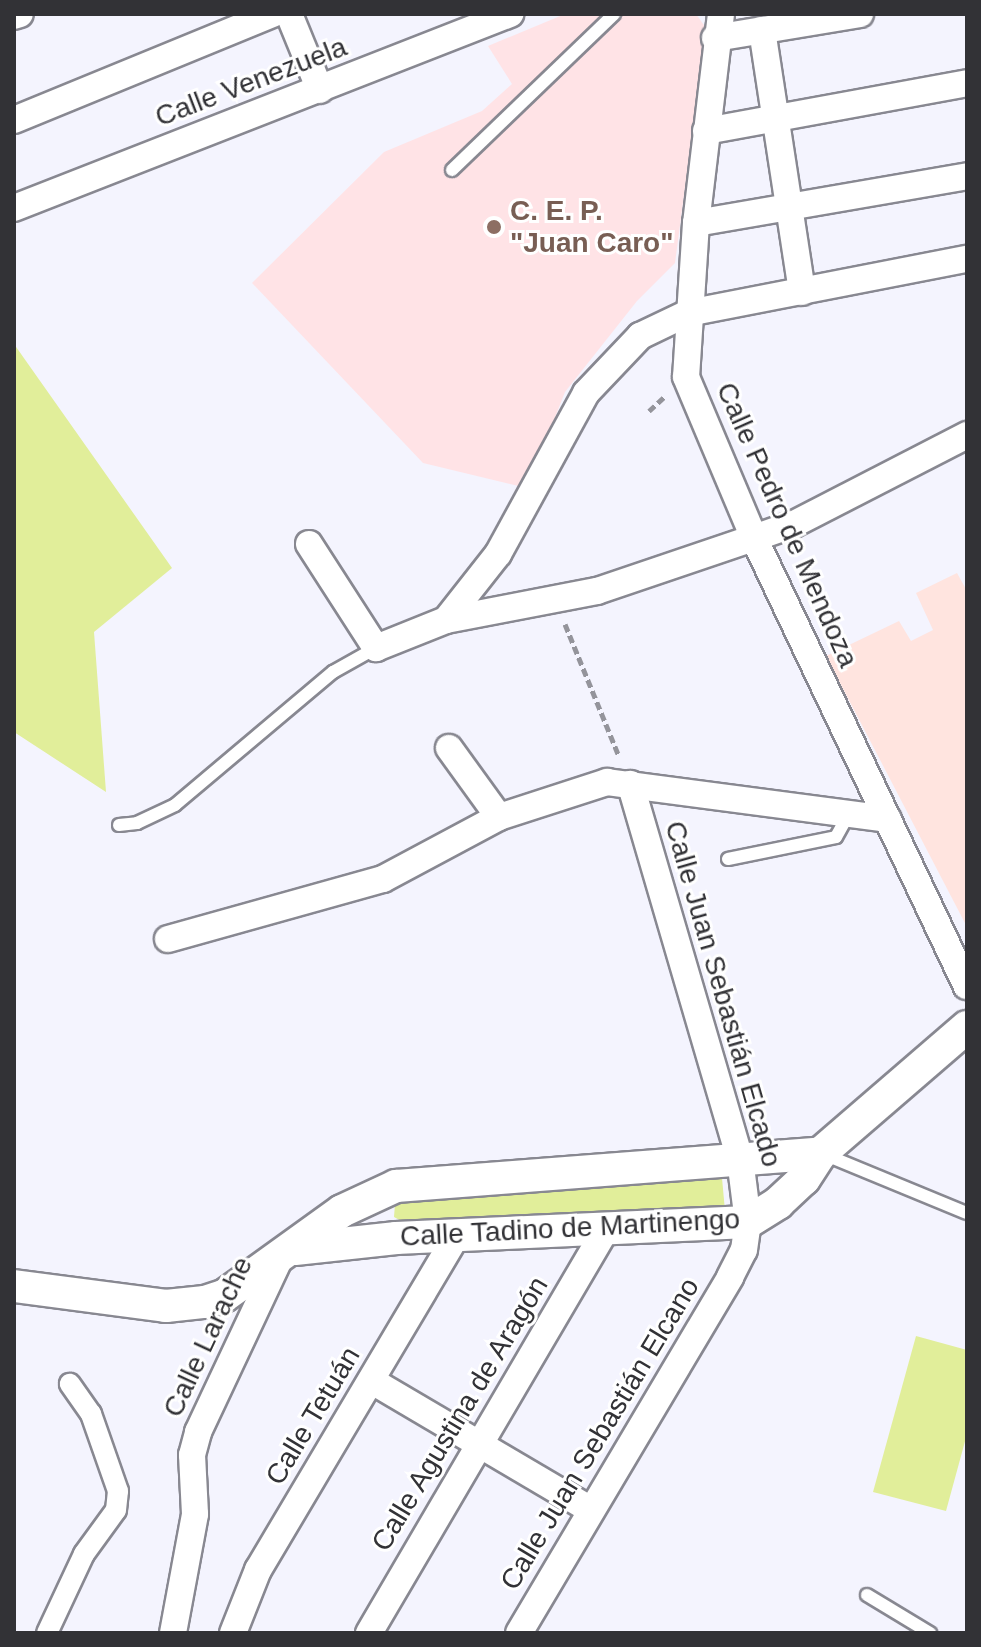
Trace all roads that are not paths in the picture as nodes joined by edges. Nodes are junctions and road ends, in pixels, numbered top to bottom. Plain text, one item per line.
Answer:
1 (20, 14) edge
2 (273, 14) edge
3 (289, 14) edge
4 (510, 14) edge
5 (614, 14) edge
6 (860, 14) edge
7 (14, 16) edge
8 (718, 26) edge
9 (762, 30) junction
10 (967, 83) edge
11 (320, 90) junction
12 (775, 118) junction
13 (14, 120) edge
14 (706, 131) junction
15 (452, 170) dead end
16 (967, 176) edge
17 (789, 207) junction
18 (14, 208) edge
19 (696, 223) junction
20 (967, 259) edge
21 (802, 292) junction
22 (688, 313) junction
23 (967, 435) edge
24 (754, 538) junction
25 (309, 544) dead end
26 (446, 620) junction
27 (376, 648) junction
28 (449, 748) dead end
29 (630, 784) junction
30 (849, 814) junction
31 (499, 817) junction
32 (888, 819) junction
33 (119, 825) dead end
34 (728, 859) dead end
35 (168, 939) dead end
36 (967, 986) edge
37 (967, 1027) edge
38 (821, 1153) junction
39 (740, 1159) junction
40 (967, 1213) edge
41 (748, 1222) junction
42 (607, 1228) junction
43 (457, 1235) junction
44 (286, 1253) junction
45 (14, 1286) edge
46 (372, 1381) junction
47 (70, 1384) dead end
48 (480, 1445) junction
49 (591, 1510) junction
50 (867, 1595) dead end
51 (47, 1633) edge
52 (173, 1633) edge
53 (233, 1633) edge
54 (369, 1633) edge
55 (519, 1633) edge
56 (930, 1633) edge

1 - 7 street
2 - 13 street
3 - 11 street
4 - 11 street, Calle Venezuela
5 - 15 lane
6 - 9 street
8 - 9 street
8 - 14 street, Calle Pedro de Mendoza
9 - 12 street
10 - 12 street
11 - 18 street, Calle Venezuela
12 - 14 street
12 - 17 street
14 - 19 street, Calle Pedro de Mendoza
16 - 17 street
17 - 19 street
17 - 21 street
19 - 22 street, Calle Pedro de Mendoza
20 - 21 street
21 - 22 street
22 - 24 street, Calle Pedro de Mendoza
22 - 26 street
23 - 24 street
24 - 26 street
24 - 32 street, Calle Pedro de Mendoza
25 - 27 street
26 - 27 street
27 - 33 lane
28 - 31 street
29 - 30 street
29 - 31 street
29 - 39 street, Calle Juan Sebastián Elcado
30 - 32 street
30 - 34 lane
31 - 35 street
32 - 36 street, Calle Pedro de Mendoza
37 - 38 street, Calle Tadino de Martinengo
38 - 39 street, Calle Tadino de Martinengo
38 - 40 lane
38 - 41 street, Calle Tadino de Martinengo
39 - 41 street, Calle Juan Sebastián Elcado
39 - 44 street, Calle Tadino de Martinengo
41 - 42 street, Calle Tadino de Martinengo
41 - 49 street, Calle Juan Sebastián Elcano
42 - 43 street, Calle Tadino de Martinengo
42 - 48 street, Calle Agustina de Aragón
43 - 44 street, Calle Tadino de Martinengo
43 - 46 street, Calle Tetuán
44 - 45 street, Calle Tadino de Martinengo
44 - 52 street, Calle Larache
46 - 48 street
46 - 53 street, Calle Tetuán
47 - 51 street
48 - 49 street
48 - 54 street, Calle Agustina de Aragón
49 - 55 street, Calle Juan Sebastián Elcano
50 - 56 lane

